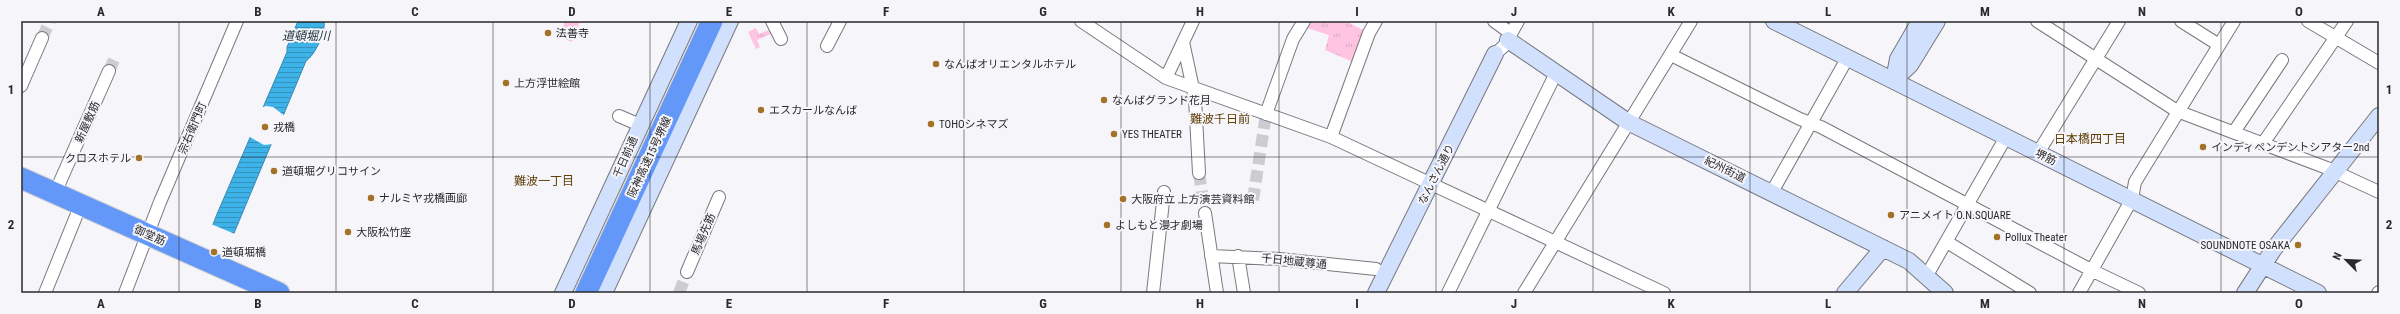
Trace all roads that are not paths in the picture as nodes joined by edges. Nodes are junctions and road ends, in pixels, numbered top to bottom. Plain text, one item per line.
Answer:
1 (237, 21) edge
2 (689, 21) edge
3 (712, 21) edge
4 (730, 21) edge
5 (772, 21) edge
6 (840, 21) edge
7 (1081, 21) edge
8 (1193, 21) edge
9 (1304, 21) edge
10 (1376, 21) edge
11 (1494, 21) edge
12 (1518, 21) edge
13 (1691, 21) edge
14 (1774, 21) edge
15 (1920, 21) edge
16 (1937, 21) edge
17 (2037, 21) edge
18 (2118, 21) edge
19 (2181, 21) edge
20 (2234, 21) edge
21 (2308, 21) edge
22 (2348, 21) edge
23 (1507, 30) edge
24 (2336, 37) junction
25 (42, 38) tunnel mouth
26 (781, 39) dead end
27 (1183, 42) junction
28 (2219, 45) junction
29 (827, 46) dead end
30 (1495, 54) joint
31 (1671, 55) junction
32 (1848, 57) junction
33 (2096, 58) junction
34 (2282, 60) dead end
35 (2379, 63) edge
36 (110, 71) tunnel mouth
37 (1556, 73) junction
38 (1166, 78) junction
39 (1894, 80) junction
40 (21, 86) edge
41 (1191, 88) junction
42 (2177, 111) junction
43 (1266, 114) junction
44 (619, 116) dead end
45 (2379, 116) edge
46 (1628, 122) junction
47 (1811, 123) junction
48 (640, 124) junction
49 (2234, 132) junction
50 (1331, 137) junction
51 (2006, 137) junction
52 (2264, 142) junction
53 (2038, 153) junction
54 (2336, 171) junction
55 (1199, 173) tunnel mouth
56 (21, 178) edge
57 (1432, 183) junction
58 (1164, 192) dead end
59 (1772, 192) junction
60 (2379, 192) edge
61 (55, 193) junction
62 (630, 197) junction
63 (719, 197) dead end
64 (2132, 200) junction
65 (81, 204) junction
66 (1968, 205) junction
67 (1488, 210) junction
68 (1205, 213) tunnel mouth
69 (147, 235) junction
70 (1554, 242) junction
71 (1947, 242) junction
72 (1883, 248) junction
73 (1211, 256) junction
74 (1238, 256) junction
75 (2263, 265) junction
76 (1376, 269) dead end
77 (2093, 271) junction
78 (687, 272) tunnel mouth
79 (1927, 276) junction
80 (269, 291) edge
81 (45, 293) edge
82 (125, 293) edge
83 (563, 293) edge
84 (575, 293) edge
85 (586, 293) edge
86 (604, 293) edge
87 (1153, 293) edge
88 (1217, 293) edge
89 (1244, 293) edge
90 (1376, 293) edge
91 (1448, 293) edge
92 (1524, 293) edge
93 (1663, 293) edge
94 (1845, 293) edge
95 (1945, 293) edge
96 (2030, 293) edge
97 (2079, 293) edge
98 (2139, 293) edge
99 (2245, 293) edge
100 (2318, 293) edge

1 - 69 street, 宗右衛門町
2 - 48 main road, 千日前通
3 - 62 highway, 阪神高速15号堺線
4 - 86 main road
5 - 26 street
6 - 29 street
7 - 38 street
8 - 27 street
9 - 43 street
10 - 50 street
11 - 23 street, 紀州街道
12 - 23 street, なんさん通り
13 - 31 street
14 - 32 main road, 堺筋
15 - 39 main road
16 - 39 main road
17 - 33 street
18 - 33 street
19 - 28 street
20 - 28 street
21 - 24 street
22 - 24 street
23 - 30 street, なんさん通り
23 - 37 main road, 紀州街道
24 - 35 street
24 - 52 street
25 - 40 street
27 - 38 street
27 - 41 street
28 - 42 street
30 - 57 main road, なんさん通り
31 - 46 street
31 - 47 street
32 - 39 main road, 堺筋
32 - 47 street
33 - 42 street
33 - 53 street
34 - 49 street
36 - 61 street, 新屋敷筋
37 - 46 main road, 紀州街道
37 - 67 street
38 - 41 street
39 - 51 main road, 堺筋
41 - 43 street
41 - 55 street
42 - 49 street
42 - 64 street
43 - 50 street
44 - 48 street
45 - 54 main road
46 - 59 main road, 紀州街道
46 - 70 street
47 - 59 street
47 - 66 street
48 - 83 main road, 千日前通
49 - 52 street
50 - 57 street
51 - 53 main road, 堺筋
51 - 66 street
52 - 54 street
53 - 64 main road, 堺筋
54 - 60 street
54 - 75 main road
56 - 61 highway, 御堂筋
57 - 67 street
57 - 90 main road, なんさん通り
58 - 87 street
59 - 72 main road, 紀州街道
61 - 65 highway, 御堂筋
62 - 84 highway
62 - 85 highway, 阪神高速15号堺線
63 - 78 street, 馬場先筋
64 - 75 main road, 堺筋
64 - 77 street
65 - 69 highway, 御堂筋
65 - 81 street
66 - 71 street
66 - 77 street
67 - 70 street
67 - 91 street
68 - 73 street
69 - 80 highway, 御堂筋
69 - 82 street, 宗右衛門町
70 - 92 street
70 - 93 street
71 - 79 street
71 - 96 street
72 - 79 main road, 紀州街道
72 - 94 main road
73 - 74 street, 千日地蔵尊通
73 - 88 street
74 - 76 street, 千日地蔵尊通
74 - 89 street
75 - 99 main road
75 - 100 main road, 堺筋
77 - 97 street
77 - 98 street
79 - 95 main road, 紀州街道

